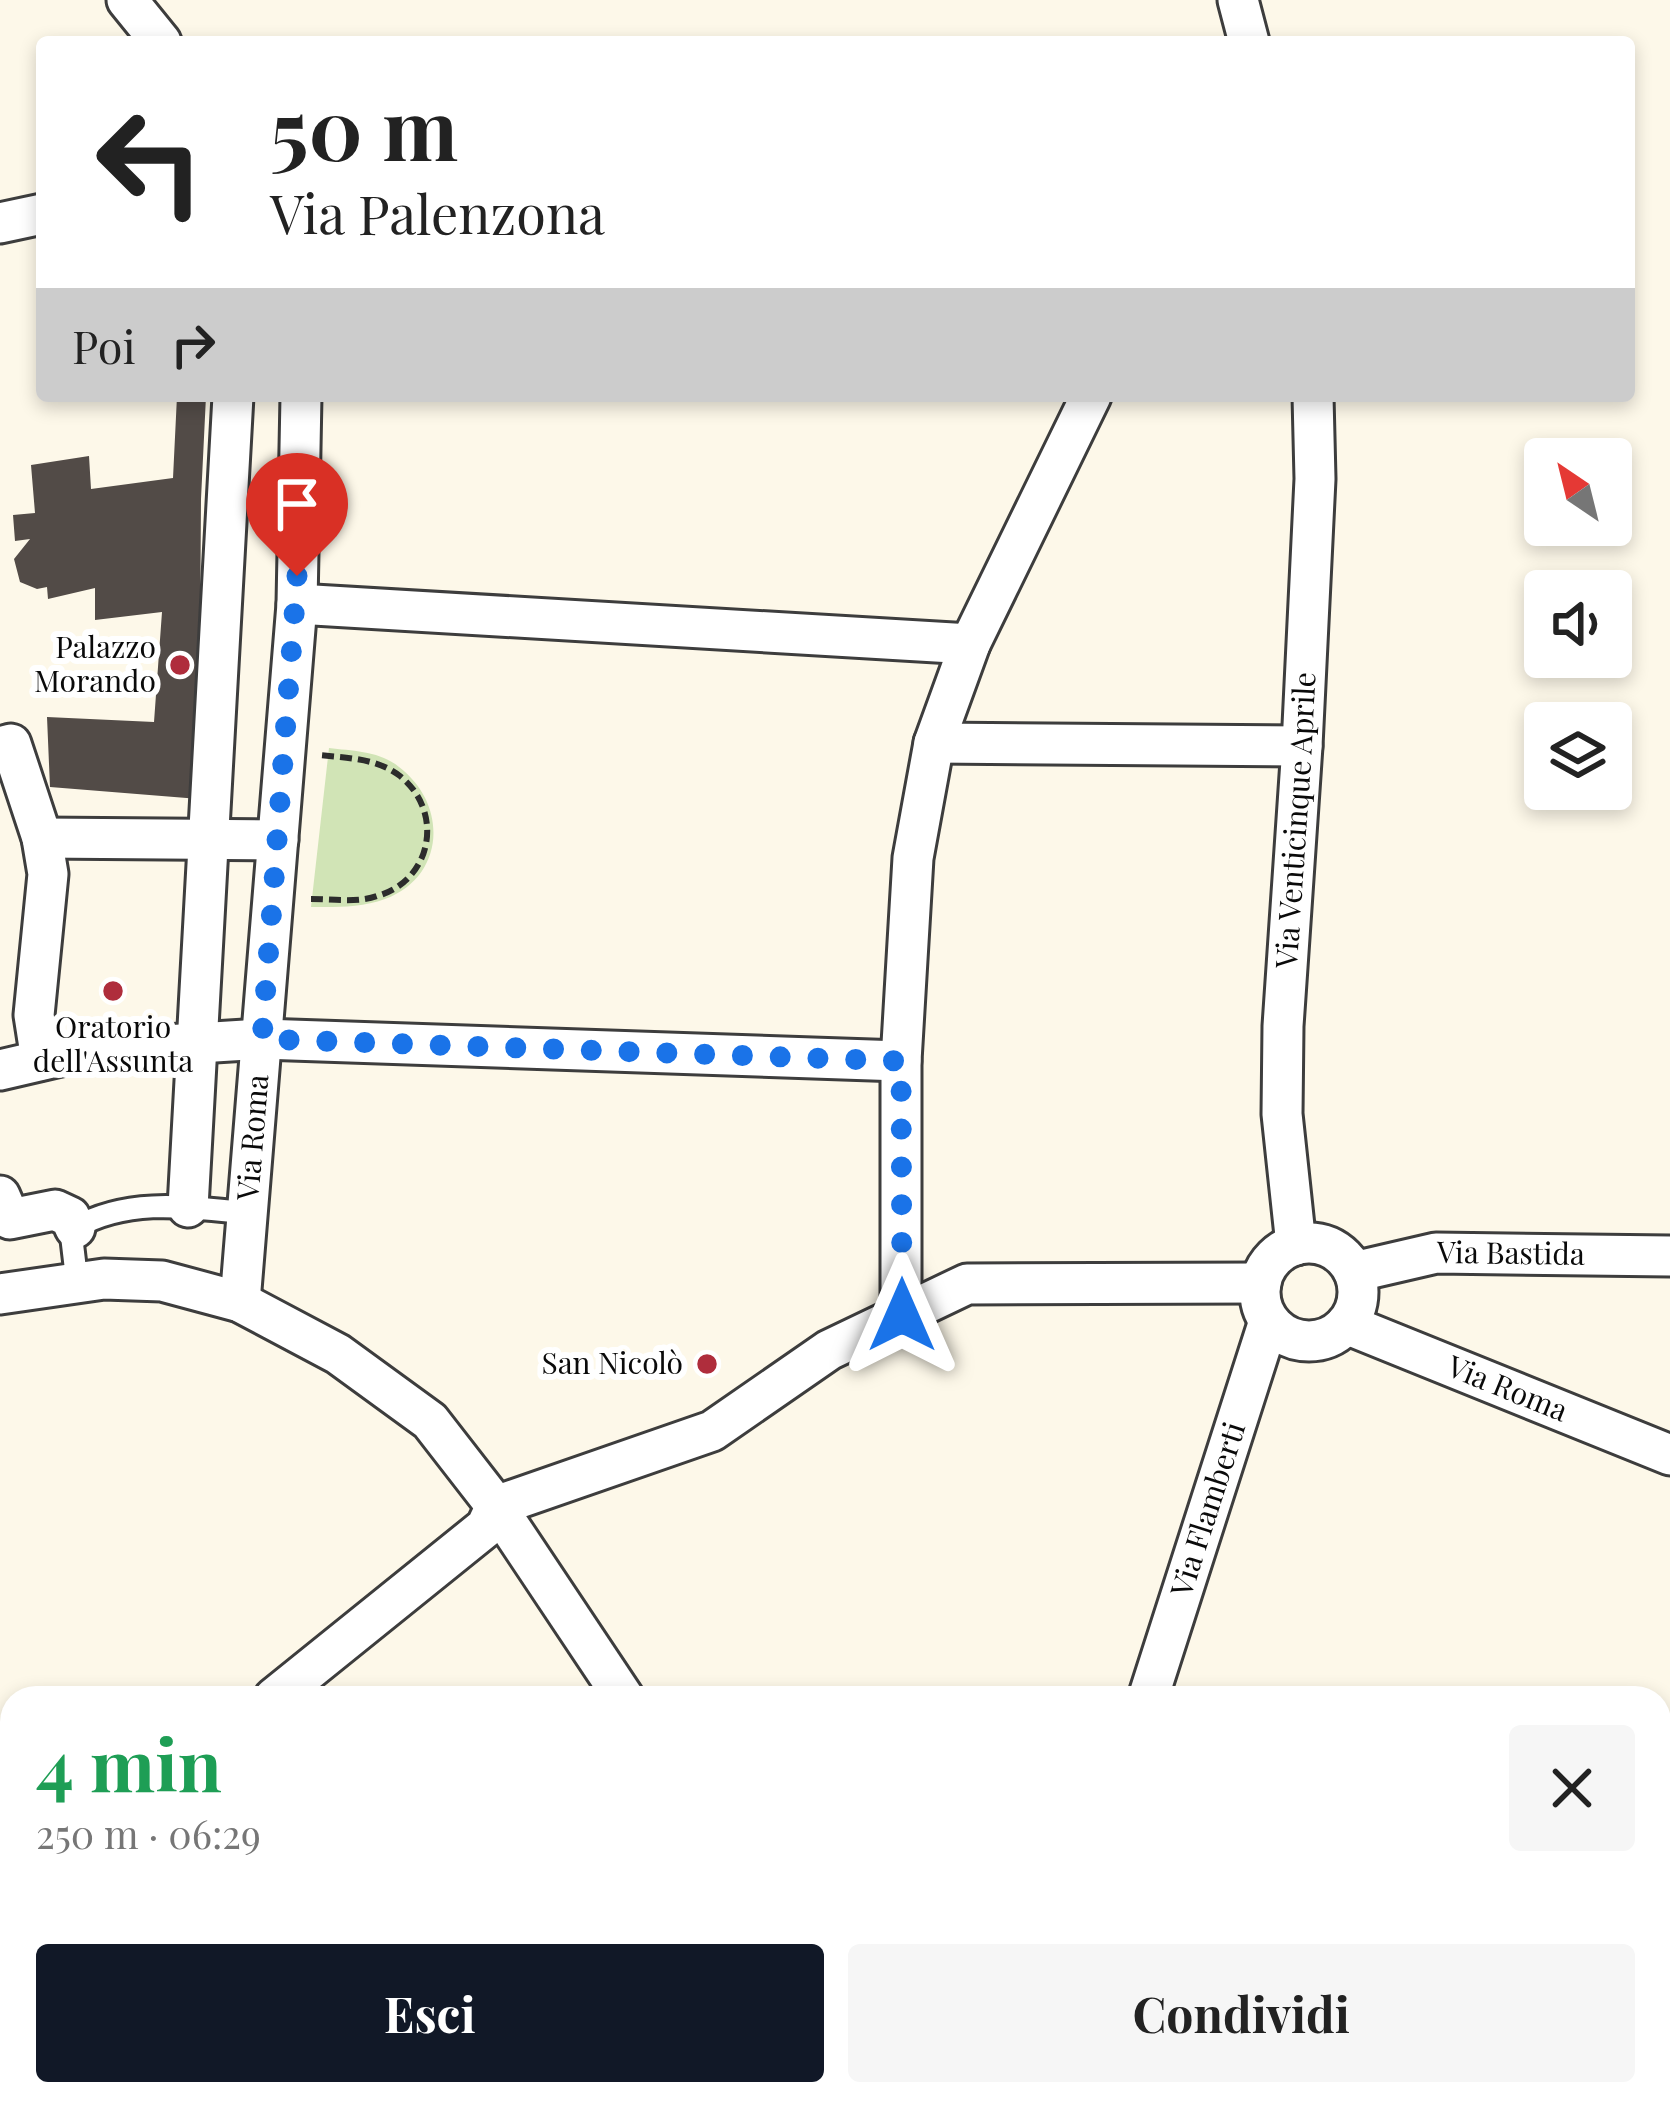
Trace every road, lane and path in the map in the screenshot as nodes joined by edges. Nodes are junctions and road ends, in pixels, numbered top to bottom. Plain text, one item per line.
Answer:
1 (127, 0) edge
2 (1240, 1) edge
3 (156, 36) edge
4 (1248, 36) edge
5 (36, 215) edge
6 (0, 223) edge
7 (233, 402) edge
8 (301, 402) edge
9 (1088, 402) edge
10 (1312, 402) edge
11 (297, 604) junction
12 (970, 644) junction
13 (934, 743) junction
14 (1302, 746) junction
15 (0, 747) edge
16 (285, 751) junction
17 (43, 838) junction
18 (209, 840) junction
19 (278, 840) junction
20 (273, 898) junction
21 (262, 1039) junction
22 (197, 1043) junction
23 (41, 1060) junction
24 (901, 1061) junction
25 (0, 1070) edge
26 (0, 1196) edge
27 (188, 1207) junction
28 (248, 1213) junction
29 (76, 1228) junction
30 (1296, 1245) junction
31 (1670, 1256) edge
32 (1354, 1272) junction
33 (77, 1282) junction
34 (0, 1294) edge
35 (240, 1302) junction
36 (1265, 1302) junction
37 (902, 1315) junction
38 (1346, 1324) junction
39 (1670, 1455) edge
40 (496, 1505) junction
41 (289, 1686) edge
42 (616, 1686) edge
43 (1152, 1686) edge

1 - 3 street
2 - 4 street
5 - 6 street
7 - 18 street
8 - 11 street, Via Roma
9 - 12 street
10 - 14 street, Via Venticinque Aprile
11 - 12 street
11 - 16 street, Via Roma
12 - 13 street
13 - 14 street
13 - 24 street
14 - 30 street, Via Venticinque Aprile
15 - 17 street
16 - 19 street, Via Roma
16 - 20 path
17 - 18 street
17 - 23 street
18 - 19 street
18 - 22 street
19 - 20 street, Via Roma
20 - 21 street, Via Roma
21 - 22 street
21 - 24 street
21 - 28 street, Via Roma
22 - 23 street
22 - 27 street
23 - 25 street
24 - 37 street
26 - 29 street
27 - 28 lane
27 - 29 lane
28 - 35 street, Via Roma
29 - 33 lane
30 - 32 street
30 - 36 street
31 - 32 street, Via Bastida
32 - 38 street
33 - 34 street
33 - 35 street
35 - 40 street
36 - 37 street
36 - 38 street
36 - 43 street, Via Flamberti
37 - 40 street
38 - 39 street, Via Roma
40 - 41 street
40 - 42 street

